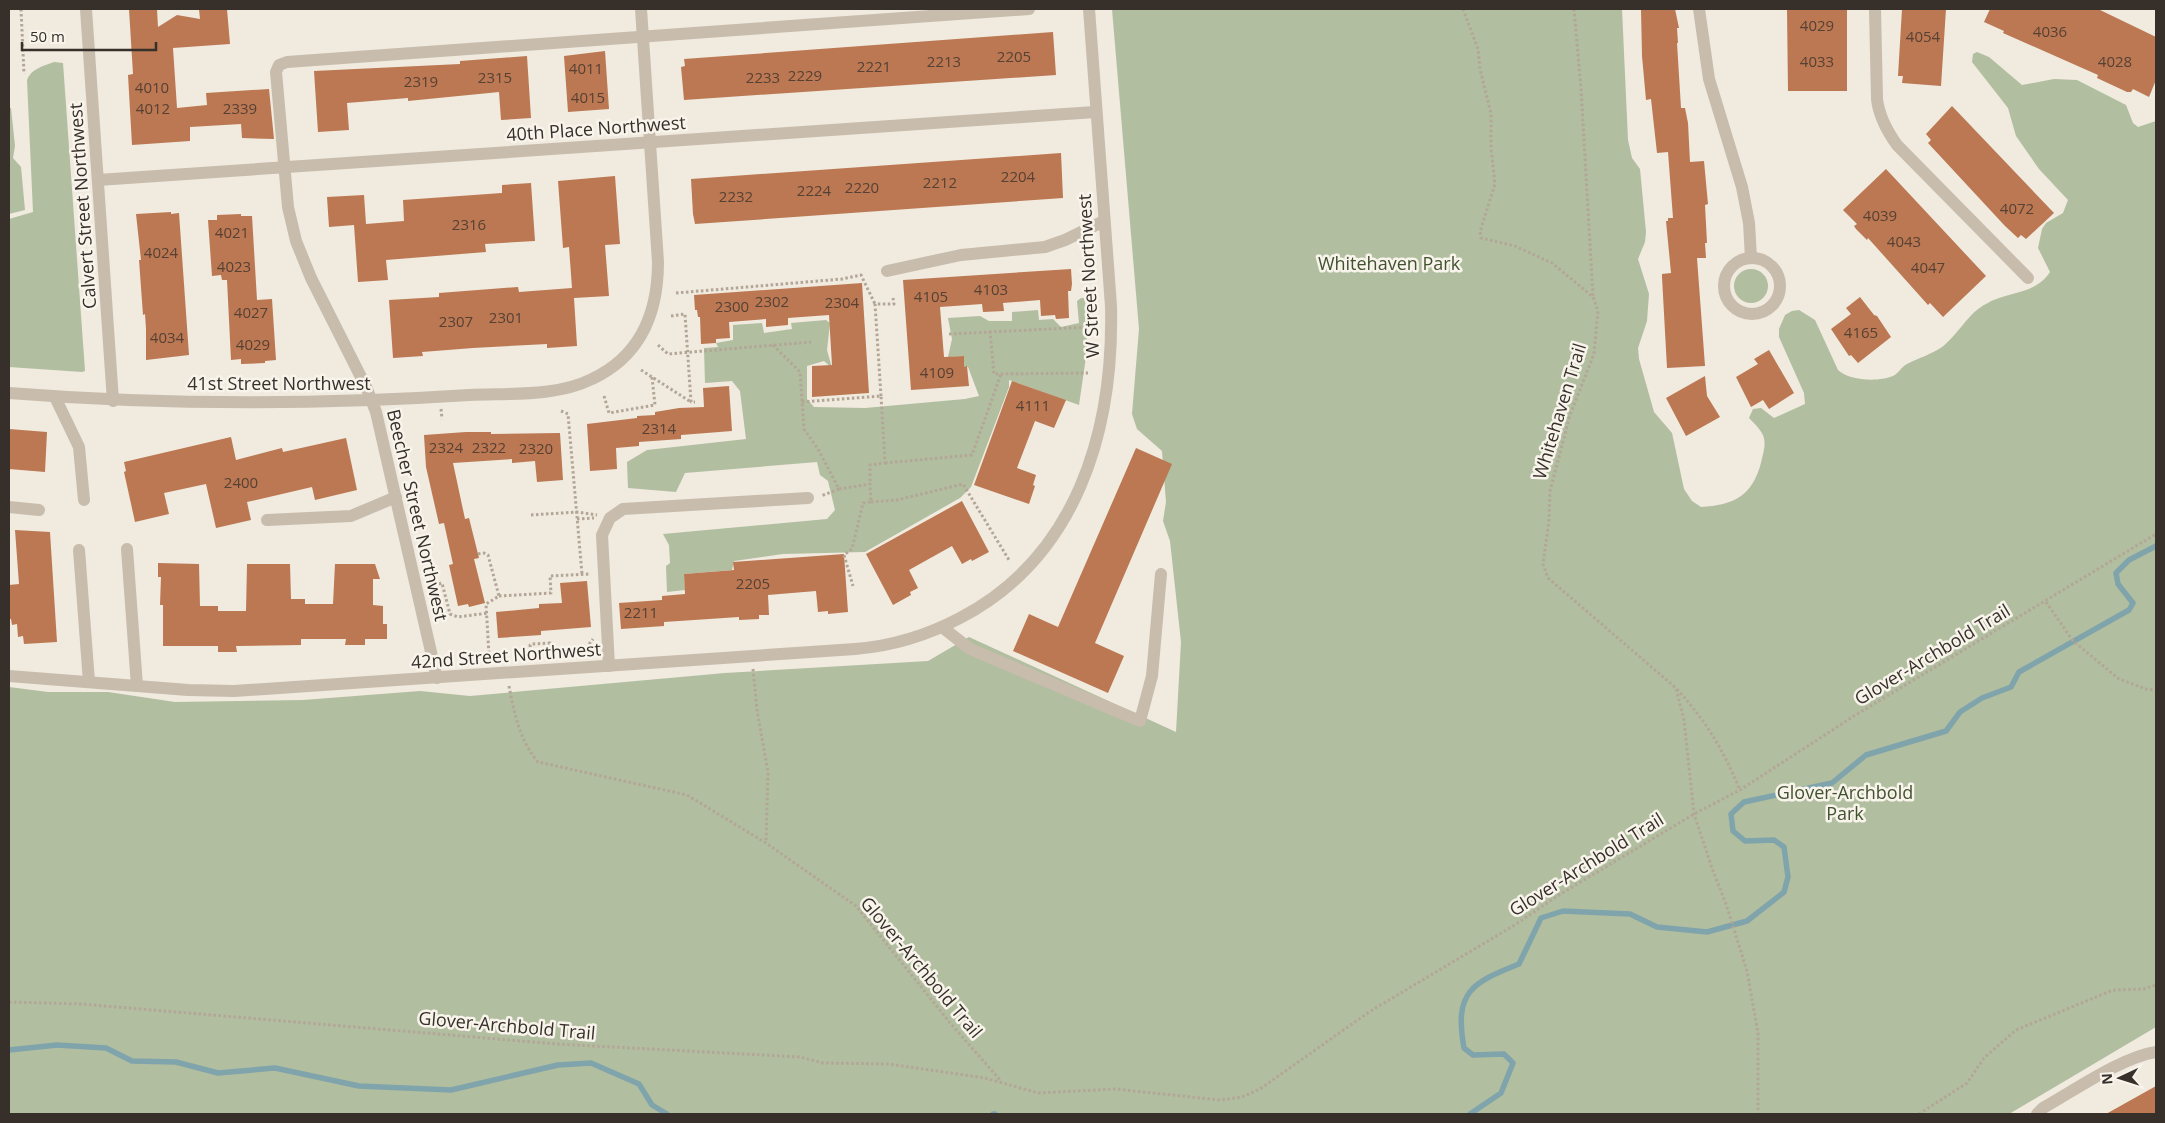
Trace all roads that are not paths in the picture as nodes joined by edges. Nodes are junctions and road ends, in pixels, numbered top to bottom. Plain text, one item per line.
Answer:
1 (86, 9) edge
2 (641, 9) edge
3 (1029, 9) edge
4 (1088, 9) edge
5 (1699, 9) edge
6 (1875, 9) edge
7 (643, 38) junction
8 (1096, 112) junction
9 (650, 142) junction
10 (285, 167) junction
11 (98, 180) junction
12 (1104, 221) junction
13 (1751, 258) junction
14 (887, 271) dead end
15 (2028, 278) dead end
16 (9, 393) edge
17 (55, 397) junction
18 (113, 401) junction
19 (372, 401) junction
20 (396, 497) junction
21 (808, 498) road end
22 (84, 500) dead end
23 (9, 507) edge
24 (39, 510) dead end
25 (267, 520) dead end
26 (127, 549) dead end
27 (79, 550) dead end
28 (1161, 574) dead end
29 (995, 596) joint
30 (942, 627) junction
31 (609, 666) junction
32 (9, 676) edge
33 (437, 678) junction
34 (89, 682) junction
35 (137, 686) junction
36 (2156, 1052) edge
37 (2037, 1114) edge

1 - 11 street, Calvert Street Northwest
2 - 7 street, 41st Street Northwest
3 - 7 street
4 - 8 street, W Street Northwest
5 - 13 street
6 - 15 street
7 - 9 street, 41st Street Northwest
7 - 10 street, Beecher Street Northwest
8 - 9 street, 40th Place Northwest
8 - 12 street, W Street Northwest
9 - 10 street, 40th Place Northwest
9 - 19 street, 41st Street Northwest
10 - 11 street, 40th Place Northwest
10 - 19 street, Beecher Street Northwest
11 - 18 street, Calvert Street Northwest
12 - 14 street
12 - 29 street, W Street Northwest
13 - 13 street
16 - 17 street, 41st Street Northwest
17 - 18 street, 41st Street Northwest
17 - 22 street
18 - 19 street, 41st Street Northwest
19 - 20 street, Beecher Street Northwest
20 - 25 street
20 - 33 street, Beecher Street Northwest
21 - 31 street
23 - 24 street
26 - 35 street
27 - 34 street
28 - 30 street
29 - 30 street, 42nd Street Northwest
30 - 31 street, 42nd Street Northwest
31 - 33 street, 42nd Street Northwest
32 - 34 street, 42nd Street Northwest
33 - 35 street, 42nd Street Northwest
34 - 35 street, 42nd Street Northwest
36 - 37 street

